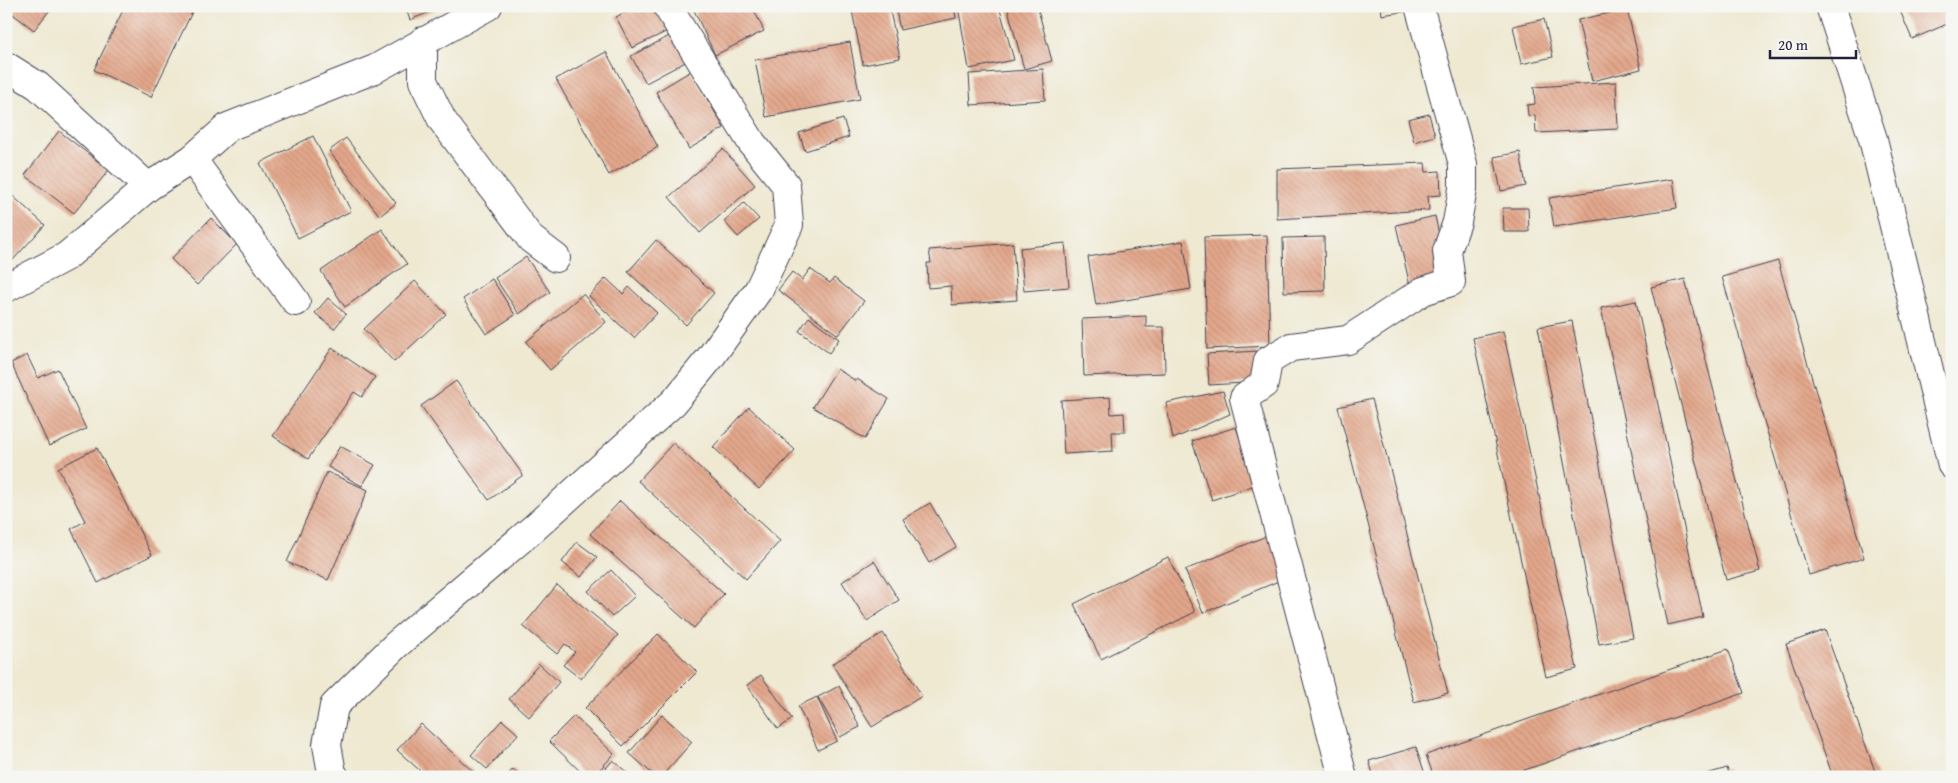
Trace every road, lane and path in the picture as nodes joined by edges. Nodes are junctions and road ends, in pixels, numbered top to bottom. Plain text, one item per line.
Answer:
1 (488, 6) edge
2 (667, 6) edge
3 (1419, 6) edge
4 (1830, 6) edge
5 (423, 41) junction
6 (6, 66) edge
7 (192, 159) junction
8 (148, 187) junction
9 (556, 258) dead end
10 (6, 288) edge
11 (296, 302) dead end
12 (1952, 465) edge
13 (335, 777) edge
14 (1343, 777) edge

1 - 5 street
2 - 13 street
3 - 14 street
4 - 12 street
5 - 7 street
5 - 9 street
6 - 8 street
7 - 8 street
7 - 11 street
8 - 10 street

